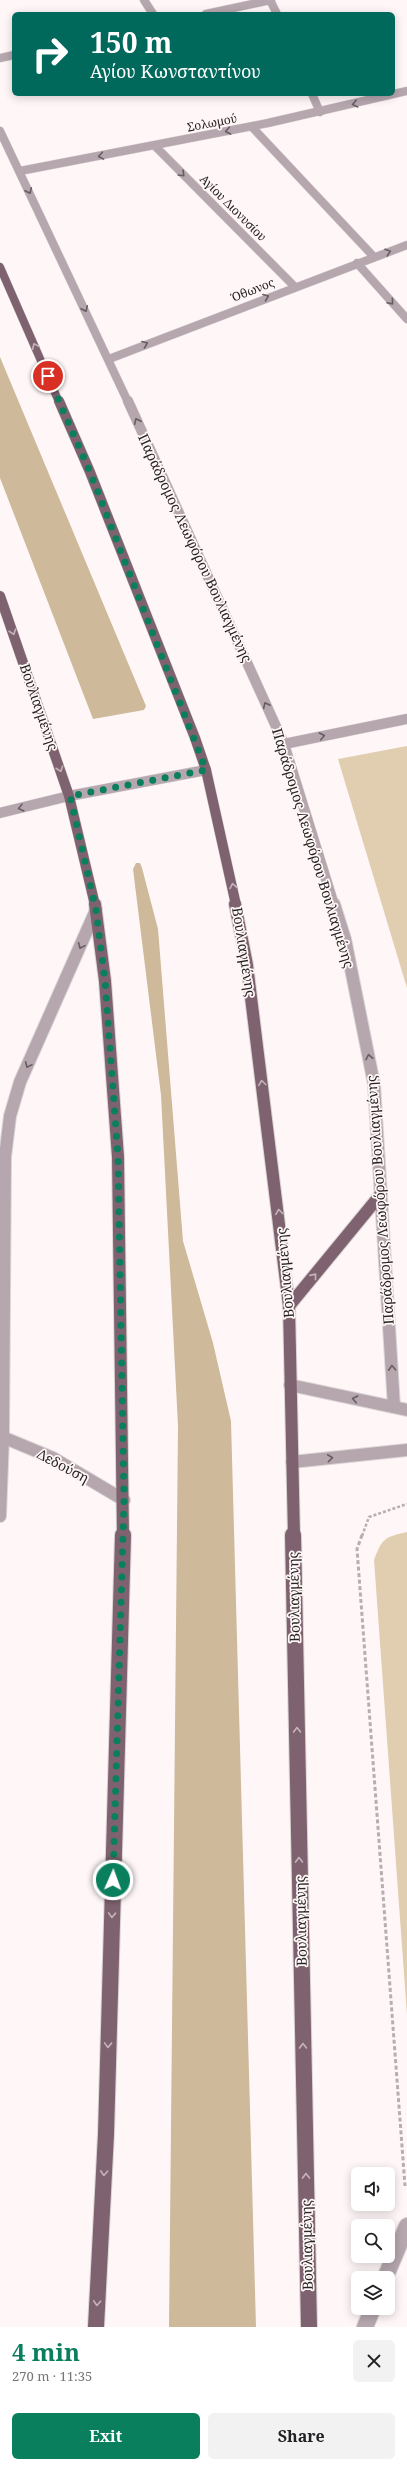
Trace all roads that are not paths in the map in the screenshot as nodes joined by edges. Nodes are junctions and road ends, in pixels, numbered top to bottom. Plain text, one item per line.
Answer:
1 (144, 0) edge
2 (270, 0) edge
3 (152, 12) edge
4 (215, 12) edge
5 (276, 12) edge
6 (12, 55) edge
7 (0, 58) edge
8 (407, 91) edge
9 (395, 94) edge
10 (313, 96) edge
11 (386, 96) edge
12 (320, 112) junction
13 (252, 127) junction
14 (0, 131) edge
15 (155, 146) junction
16 (20, 171) junction
17 (407, 245) edge
18 (374, 257) junction
19 (357, 263) junction
20 (0, 266) edge
21 (294, 286) junction
22 (407, 319) edge
23 (109, 359) junction
24 (0, 596) edge
25 (407, 719) edge
26 (284, 744) junction
27 (206, 770) junction
28 (70, 796) junction
29 (0, 813) edge
30 (96, 910) junction
31 (381, 1194) junction
32 (289, 1306) junction
33 (290, 1385) junction
34 (401, 1409) edge
35 (1, 1436) edge
36 (407, 1450) edge
37 (292, 1462) junction
38 (124, 1500) junction
39 (0, 1516) edge
40 (407, 2226) edge
41 (388, 2271) edge
42 (370, 2315) edge
43 (96, 2327) edge
44 (309, 2327) edge
45 (365, 2327) edge

1 - 3 street
2 - 4 street
2 - 5 street
6 - 7 street
8 -> 9 street, Σολωμού
10 - 12 street
11 -> 12 street, Σολωμού
12 - 13 street, Σολωμού
13 -> 15 street, Σολωμού
13 - 18 street
14 - 16 street, Παράδρομος Λεωφόρου Βουλιαγμένης
15 -> 16 street, Σολωμού
15 -> 21 street, Αγίου Διονυσίου
16 -> 23 street, Παράδρομος Λεωφόρου Βουλιαγμένης
18 -> 17 street, Όθωνος
18 - 19 street, Όθωνος
19 - 21 street, Όθωνος
19 -> 22 street
27 -> 20 main road, Βουλιαγμένης
23 -> 21 street, Όθωνος
26 -> 23 street, Παράδρομος Λεωφόρου Βουλιαγμένης
24 -> 28 main road, Βουλιαγμένης
26 -> 25 street
31 -> 26 street, Παράδρομος Λεωφόρου Βουλιαγμένης
27 - 28 street
32 -> 27 main road, Βουλιαγμένης
28 -> 29 street
28 - 30 main road, Βουλιαγμένης
30 -> 35 street
30 - 38 main road, Βουλιαγμένης
32 -> 31 main road
34 -> 31 street, Παράδρομος Λεωφόρου Βουλιαγμένης
32 - 33 main road, Βουλιαγμένης
34 -> 33 street
33 - 37 main road, Βουλιαγμένης
35 - 38 street, Δεδούση
35 - 39 street
37 -> 36 street
44 -> 37 main road, Βουλιαγμένης
38 -> 43 main road, Βουλιαγμένης
40 - 41 street
42 - 45 street

